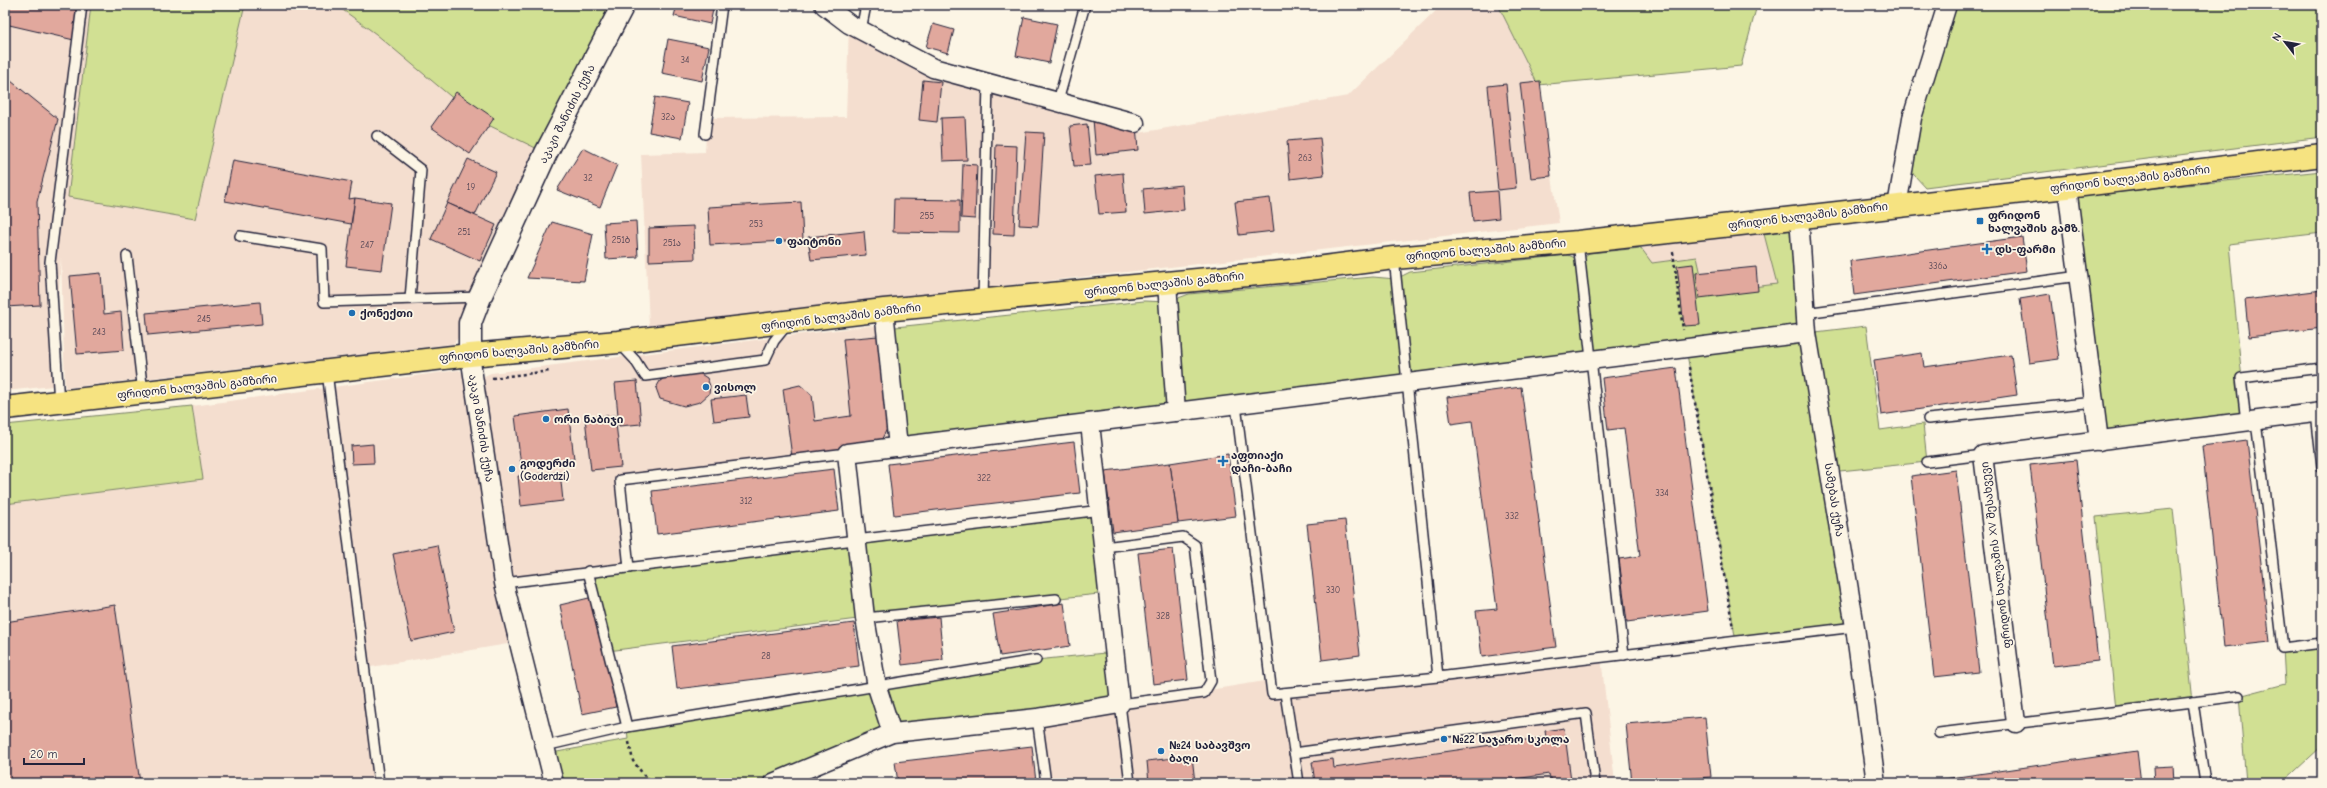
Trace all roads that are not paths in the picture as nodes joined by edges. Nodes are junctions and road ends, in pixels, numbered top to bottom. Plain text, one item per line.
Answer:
1 (82, 5) edge
2 (623, 5) edge
3 (722, 5) edge
4 (824, 5) edge
5 (866, 5) edge
6 (1085, 5) edge
7 (1947, 5) edge
8 (860, 30) junction
9 (988, 82) junction
10 (1058, 101) junction
11 (1135, 123) dead end
12 (705, 134) dead end
13 (377, 136) dead end
14 (2322, 155) edge
15 (2067, 187) junction
16 (1897, 206) junction
17 (1799, 217) junction
18 (240, 236) dead end
19 (1578, 242) junction
20 (127, 256) dead end
21 (1394, 258) junction
22 (2079, 276) junction
23 (1167, 283) junction
24 (480, 297) junction
25 (410, 299) junction
26 (983, 302) junction
27 (884, 310) junction
28 (1805, 314) junction
29 (789, 323) junction
30 (1807, 333) junction
31 (618, 342) junction
32 (470, 355) junction
33 (1592, 360) junction
34 (2322, 368) edge
35 (327, 372) junction
36 (1407, 383) junction
37 (142, 393) junction
38 (2095, 402) junction
39 (59, 403) junction
40 (1236, 405) junction
41 (5, 408) edge
42 (1176, 412) junction
43 (2319, 413) edge
44 (1928, 419) dead end
45 (2251, 422) junction
46 (1090, 423) junction
47 (2099, 441) junction
48 (898, 447) junction
49 (847, 453) junction
50 (1983, 455) junction
51 (1928, 462) dead end
52 (2322, 467) edge
53 (1101, 510) junction
54 (856, 539) junction
55 (1104, 547) junction
56 (629, 568) junction
57 (588, 572) junction
58 (504, 583) junction
59 (1056, 599) dead end
60 (865, 618) junction
61 (1855, 627) junction
62 (2322, 643) edge
63 (1624, 655) junction
64 (1036, 660) dead end
65 (1438, 676) junction
66 (877, 687) junction
67 (1285, 693) junction
68 (2239, 696) dead end
69 (2193, 702) junction
70 (1120, 704) junction
71 (1037, 718) junction
72 (2016, 723) junction
73 (627, 727) junction
74 (892, 733) junction
75 (1939, 733) dead end
76 (544, 746) junction
77 (1294, 753) junction
78 (379, 783) edge
79 (554, 783) edge
80 (773, 783) edge
81 (1046, 783) edge
82 (1130, 783) edge
83 (1299, 783) edge
84 (1595, 783) edge
85 (1876, 783) edge
86 (2205, 783) edge

1 - 39 lane
2 - 24 street, აკაკი შანიძის ქუჩა
3 - 12 lane
4 - 8 street
5 - 8 lane
6 - 10 lane
7 - 16 street
8 - 9 street
9 - 10 street
9 - 26 lane
10 - 11 street
13 - 25 lane
14 - 15 main road, ფრიდონ ხალვაშის გამზირი
15 - 16 main road, ფრიდონ ხალვაშის გამზირი
15 - 22 street
16 - 17 main road, ფრიდონ ხალვაშის გამზირი
17 - 19 main road, ფრიდონ ხალვაშის გამზირი
17 - 28 street, სამებას ქუჩა
18 - 25 lane
19 - 21 main road, ფრიდონ ხალვაშის გამზირი
19 - 33 lane
20 - 37 lane
21 - 23 main road, ფრიდონ ხალვაშის გამზირი
21 - 36 lane
22 - 28 lane
22 - 38 street
23 - 26 main road, ფრიდონ ხალვაშის გამზირი
23 - 42 street
24 - 25 lane
24 - 32 street, აკაკი შანიძის ქუჩა
26 - 27 main road, ფრიდონ ხალვაშის გამზირი
27 - 29 main road, ფრიდონ ხალვაშის გამზირი
27 - 48 street
28 - 30 street, სამებას ქუჩა
29 - 31 main road, ფრიდონ ხალვაშის გამზირი
29 - 31 lane
30 - 33 street
30 - 61 street, სამებას ქუჩა
31 - 32 main road, ფრიდონ ხალვაშის გამზირი
32 - 35 main road, ფრიდონ ხალვაშის გამზირი
32 - 58 street, აკაკი შანიძის ქუჩა
33 - 36 street
33 - 63 lane
34 - 45 lane
35 - 37 main road, ფრიდონ ხალვაშის გამზირი
35 - 78 lane
36 - 40 street
36 - 65 lane
37 - 39 main road, ფრიდონ ხალვაშის გამზირი
38 - 44 lane
38 - 47 street
39 - 41 main road, ფრიდონ ხალვაშის გამზირი
40 - 42 street
40 - 67 lane
42 - 46 street
43 - 45 street, ფრიდონ ხალვაშის XV შესახვევი
43 - 52 lane
45 - 47 street, ფრიდონ ხალვაშის XV შესახვევი
45 - 62 lane
46 - 48 street
46 - 53 street
47 - 50 street, ფრიდონ ხალვაშის XV შესახვევი
48 - 49 street
49 - 54 street
49 - 56 lane
50 - 51 lane
50 - 72 street, ფრიდონ ხალვაშის XV შესახვევი
53 - 54 lane
53 - 55 street
54 - 56 lane
54 - 60 street
55 - 70 street
55 - 70 lane
56 - 57 lane
57 - 58 lane
57 - 73 lane
58 - 76 street, აკაკი შანიძის ქუჩა
59 - 60 lane
60 - 66 street
61 - 63 lane
61 - 85 street, სამებას ქუჩა
63 - 65 lane
64 - 66 lane
65 - 67 lane
66 - 73 lane
66 - 74 street
67 - 77 lane
68 - 69 lane
69 - 72 lane
69 - 86 lane
70 - 71 street
70 - 82 lane
71 - 74 street
71 - 81 lane
72 - 75 lane
73 - 76 lane
74 - 80 street
76 - 79 street, აკაკი შანიძის ქუჩა
77 - 83 lane
77 - 84 lane

